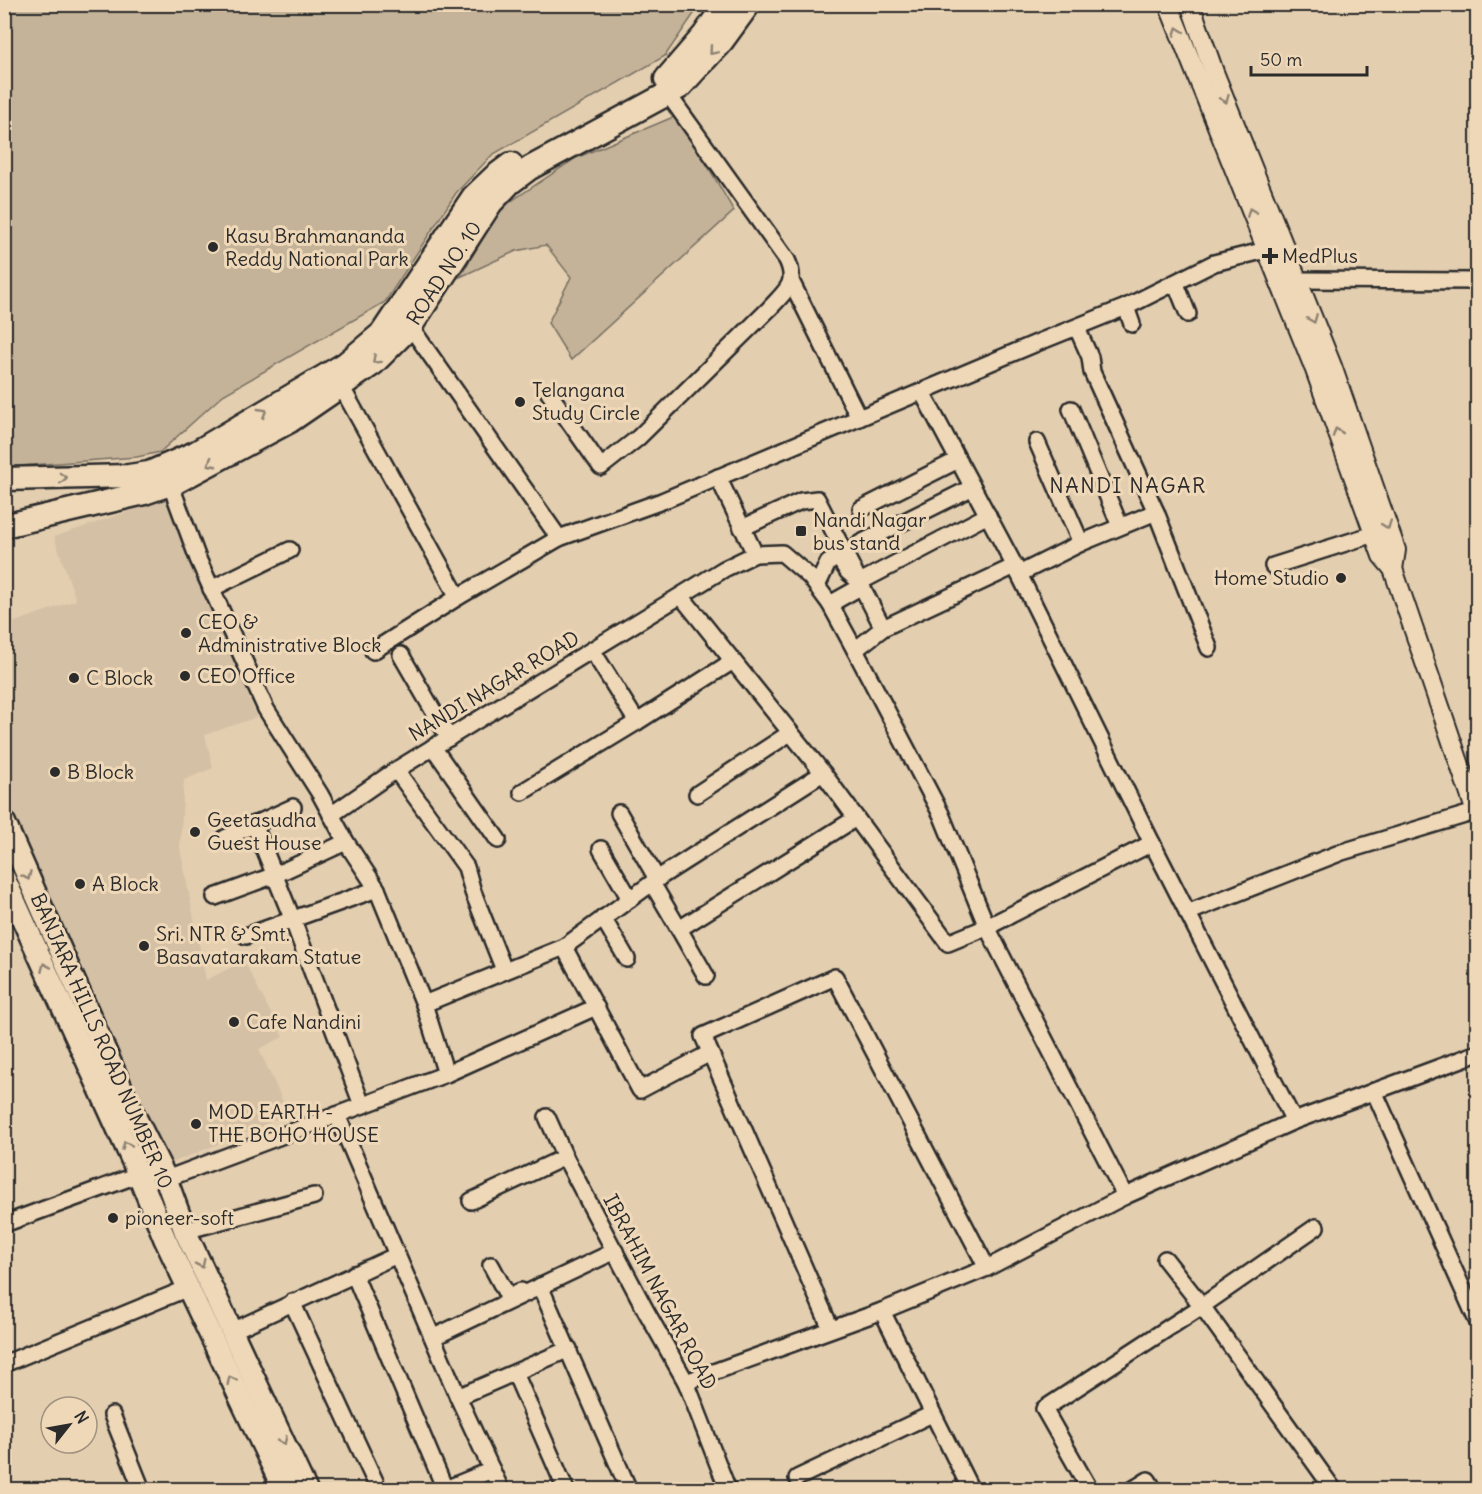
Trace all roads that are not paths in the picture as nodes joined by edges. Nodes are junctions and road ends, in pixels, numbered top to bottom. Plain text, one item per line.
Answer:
1 (725, 4) edge
2 (749, 4) edge
3 (1168, 4) edge
4 (1190, 4) edge
5 (668, 93) junction
6 (1266, 250) junction
7 (1297, 280) junction
8 (791, 281) junction
9 (1478, 281) edge
10 (1176, 284) junction
11 (1125, 307) junction
12 (1188, 314) dead end
13 (404, 318) junction
14 (1132, 324) dead end
15 (1077, 328) junction
16 (341, 386) junction
17 (922, 392) junction
18 (549, 393) dead end
19 (1071, 410) dead end
20 (859, 418) junction
21 (1037, 442) dead end
22 (958, 460) junction
23 (718, 477) junction
24 (4, 479) edge
25 (170, 483) junction
26 (973, 487) junction
27 (861, 508) dead end
28 (1156, 512) junction
29 (988, 515) junction
30 (4, 526) edge
31 (1120, 526) junction
32 (742, 528) junction
33 (1374, 534) junction
34 (559, 538) junction
35 (1081, 543) junction
36 (859, 544) dead end
37 (290, 550) dead end
38 (755, 554) junction
39 (1273, 566) dead end
40 (1393, 568) junction
41 (1017, 570) junction
42 (861, 584) junction
43 (817, 586) junction
44 (211, 589) junction
45 (681, 596) junction
46 (458, 597) junction
47 (830, 604) junction
48 (883, 628) junction
49 (1209, 648) dead end
50 (592, 650) junction
51 (855, 650) junction
52 (373, 651) dead end
53 (401, 655) dead end
54 (733, 661) junction
55 (637, 722) junction
56 (790, 733) junction
57 (449, 738) junction
58 (433, 747) junction
59 (396, 770) junction
60 (823, 773) junction
61 (522, 792) dead end
62 (698, 794) dead end
63 (293, 807) dead end
64 (619, 813) dead end
65 (331, 815) junction
66 (1476, 815) edge
67 (856, 818) junction
68 (4, 822) edge
69 (254, 824) junction
70 (225, 838) dead end
71 (498, 840) dead end
72 (346, 842) junction
73 (1152, 843) junction
74 (601, 849) dead end
75 (275, 875) junction
76 (4, 878) edge
77 (655, 881) junction
78 (377, 888) junction
79 (215, 897) dead end
80 (630, 899) junction
81 (1187, 913) junction
82 (292, 918) junction
83 (603, 918) junction
84 (987, 927) junction
85 (679, 929) junction
86 (246, 936) dead end
87 (564, 946) junction
88 (627, 959) dead end
89 (504, 970) junction
90 (706, 976) dead end
91 (424, 1004) junction
92 (596, 1007) junction
93 (710, 1053) junction
94 (1478, 1053) edge
95 (446, 1074) junction
96 (1374, 1091) junction
97 (362, 1105) junction
98 (337, 1115) junction
99 (547, 1117) dead end
100 (1294, 1121) junction
101 (565, 1157) junction
102 (163, 1173) junction
103 (139, 1175) junction
104 (315, 1196) dead end
105 (1125, 1196) junction
106 (471, 1201) dead end
107 (4, 1224) edge
108 (1316, 1227) dead end
109 (185, 1231) junction
110 (613, 1247) junction
111 (397, 1255) junction
112 (1165, 1259) dead end
113 (491, 1265) dead end
114 (987, 1268) junction
115 (354, 1274) junction
116 (540, 1286) junction
117 (188, 1288) junction
118 (292, 1302) junction
119 (1202, 1306) junction
120 (882, 1311) junction
121 (1478, 1323) edge
122 (831, 1329) junction
123 (232, 1331) junction
124 (434, 1337) junction
125 (569, 1349) junction
126 (4, 1364) edge
127 (515, 1373) junction
128 (686, 1382) junction
129 (458, 1397) junction
130 (932, 1414) junction
131 (112, 1415) dead end
132 (492, 1470) junction
133 (797, 1478) dead end
134 (444, 1489) edge
135 (142, 1490) edge
136 (284, 1490) edge
137 (306, 1490) edge
138 (379, 1490) edge
139 (501, 1490) edge
140 (566, 1490) edge
141 (629, 1490) edge
142 (728, 1490) edge
143 (971, 1490) edge
144 (1090, 1490) edge
145 (1132, 1490) edge
146 (1154, 1490) edge
147 (1334, 1490) edge

1 - 13 main road, ROAD NO. 10
2 -> 5 main road, ROAD NO. 10
6 -> 3 street
4 -> 7 street
5 - 8 street
5 - 13 main road, ROAD NO. 10
6 - 10 street
33 -> 6 street
7 - 9 street
7 -> 40 street
8 - 18 street
8 - 20 street
10 - 11 street
10 - 12 street
11 - 14 street
11 - 15 street
13 -> 16 main road, ROAD NO. 10
24 -> 13 main road, ROAD NO. 10
13 - 34 street
15 - 17 street
15 - 28 street
16 -> 25 main road, ROAD NO. 10
16 - 46 street
17 - 20 street
17 - 22 street
19 - 31 street
20 - 23 street
21 - 35 street
22 - 26 street
22 - 27 street
23 - 32 street
23 - 34 street
25 - 30 main road, ROAD NO. 10
25 - 44 street
26 - 29 street
26 - 36 street
28 - 31 street
28 - 49 street
29 - 41 street
29 - 42 street
31 - 35 street
32 - 38 street
32 - 42 street
33 - 39 street
33 - 40 street
34 - 46 street
35 - 41 street
37 - 44 street
38 - 43 street
38 - 45 street, NANDI NAGAR ROAD
40 - 66 street
41 - 48 street
41 - 73 street
42 - 43 street
42 - 47 street
42 - 48 street
43 - 47 street
44 - 65 street
45 - 50 street, NANDI NAGAR ROAD
45 - 54 street
46 - 52 street
47 - 51 street
48 - 51 street
50 - 55 street
50 - 57 street, NANDI NAGAR ROAD
51 - 84 street
53 - 57 street
54 - 55 street
54 - 56 street
55 - 61 street
56 - 60 street
56 - 62 street
57 - 58 street, NANDI NAGAR ROAD
58 - 59 street, NANDI NAGAR ROAD
58 - 71 street
59 - 65 street, NANDI NAGAR ROAD
59 - 89 street
60 - 67 street
60 - 77 street
63 - 69 street
64 - 77 street
65 - 72 street
66 - 81 street
67 - 84 street
67 - 85 street
68 -> 102 main road, BANJARA HILLS ROAD NUMBER 10
69 - 70 street
69 - 75 street
72 - 75 street
72 - 78 street
73 - 81 street
73 - 84 street
74 - 80 street
75 - 79 street
75 - 82 street
103 -> 76 main road, BANJARA HILLS ROAD NUMBER 10
77 - 80 street
77 - 85 street
78 - 82 street
78 - 91 street
80 - 83 street
81 - 100 street
82 - 86 street
82 - 97 street
83 - 87 street
83 - 88 street
84 - 105 street
85 - 90 street
87 - 89 street
87 - 92 street
89 - 91 street
91 - 95 street
92 - 93 street
92 - 95 street
93 - 114 street
93 - 122 street
94 - 96 street
95 - 97 street
96 - 100 street
96 - 121 street
97 - 98 street
98 - 102 street
98 - 111 street
99 - 101 street, IBRAHIM NAGAR ROAD
100 - 105 street
101 - 106 street
101 - 110 street, IBRAHIM NAGAR ROAD
102 - 103 street
102 - 109 main road, BANJARA HILLS ROAD NUMBER 10
103 - 107 street
103 - 117 main road, BANJARA HILLS ROAD NUMBER 10
104 - 109 street
105 - 114 street
108 - 119 street
109 -> 123 main road, BANJARA HILLS ROAD NUMBER 10
110 - 113 street
110 - 116 street
110 - 128 street, IBRAHIM NAGAR ROAD
111 - 115 street
111 - 124 street
112 - 119 street
114 - 120 street
115 - 118 street
115 - 134 street
116 - 124 street
116 - 125 street
117 - 126 street
136 -> 117 main road, BANJARA HILLS ROAD NUMBER 10
118 - 123 street
118 - 138 street
119 - 144 street
119 - 147 street
120 - 122 street
120 - 130 street
122 - 128 street
123 -> 137 main road, BANJARA HILLS ROAD NUMBER 10
124 - 129 street
125 - 127 street
125 - 141 street
127 - 129 street
127 - 140 street
128 - 142 street, IBRAHIM NAGAR ROAD
129 - 132 street
130 - 133 street
130 - 143 street
131 - 135 street
132 - 134 street
132 - 139 street
145 - 146 street

